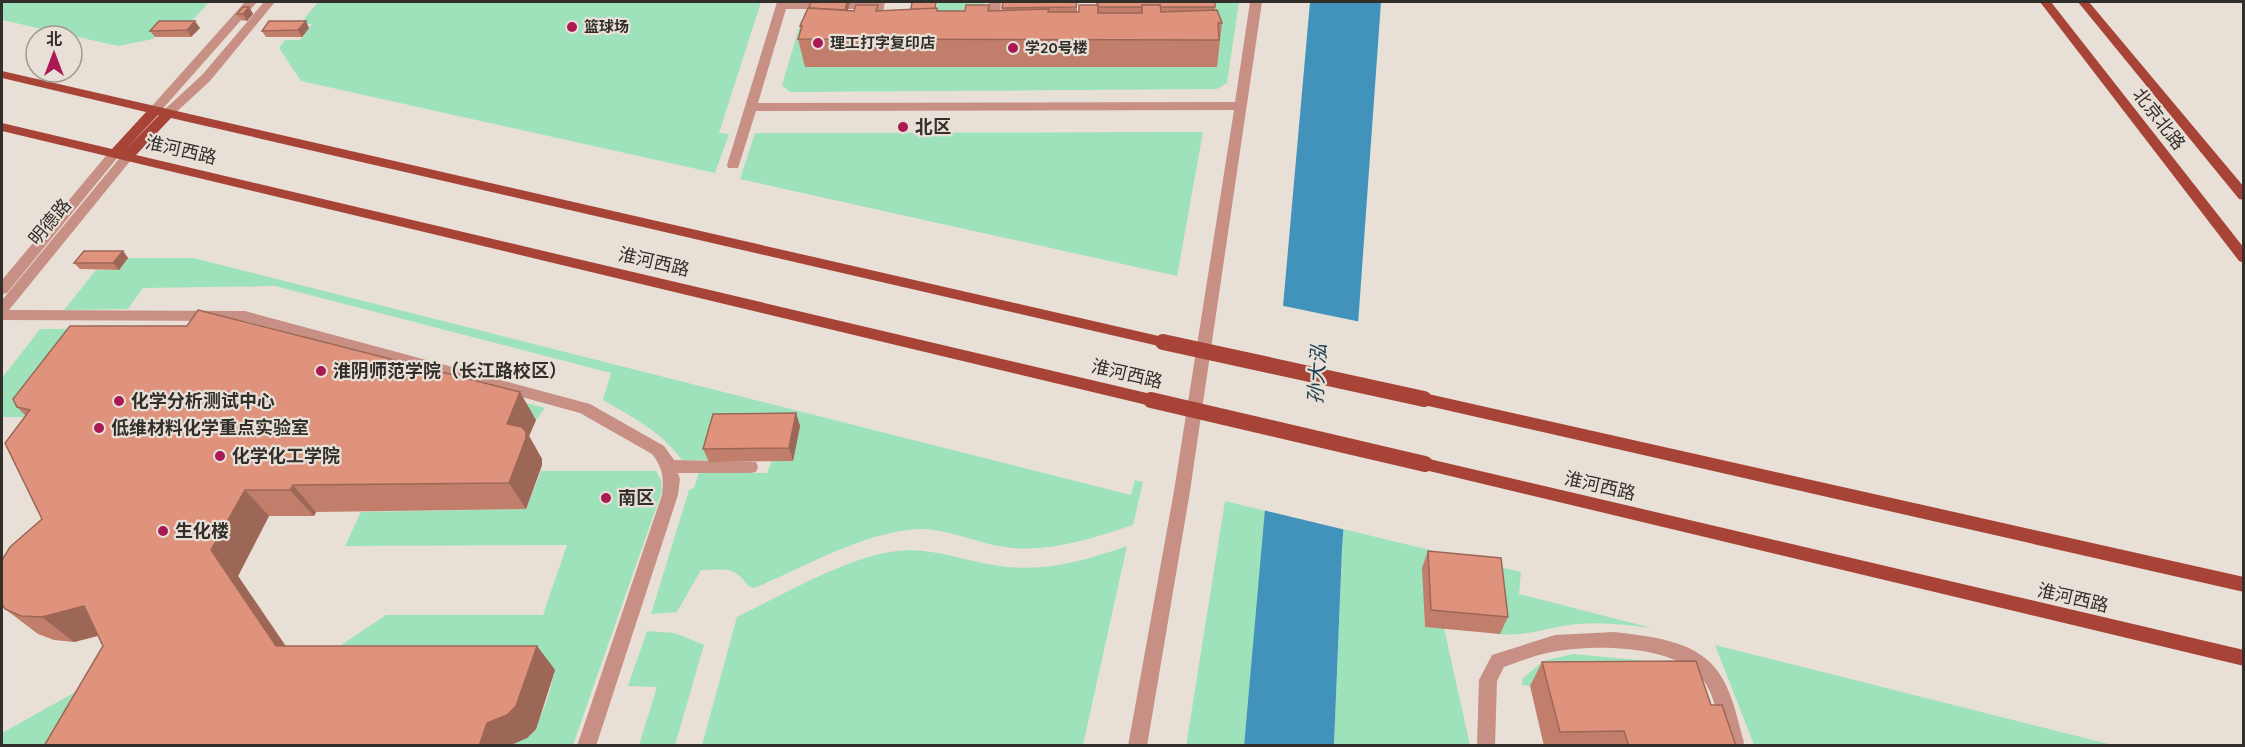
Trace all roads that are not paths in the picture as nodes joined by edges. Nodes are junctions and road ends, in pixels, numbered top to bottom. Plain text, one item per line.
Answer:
1 (250, 2) edge
2 (269, 2) edge
3 (995, 2) edge
4 (1256, 2) edge
5 (2046, 2) edge
6 (2084, 2) edge
7 (783, 4) edge
8 (880, 4) edge
9 (887, 25) edge
10 (993, 25) edge
11 (2, 75) edge
12 (1240, 106) junction
13 (751, 107) junction
14 (162, 111) junction
15 (2, 127) edge
16 (121, 155) junction
17 (732, 165) dead end
18 (2244, 196) edge
19 (2244, 258) edge
20 (2, 289) edge
21 (2, 309) edge
22 (2, 315) edge
23 (668, 466) junction
24 (750, 467) dead end
25 (2244, 585) edge
26 (2244, 658) edge
27 (1735, 742) edge
28 (586, 746) edge
29 (1137, 746) edge
30 (1486, 746) edge

1 - 14 lane
2 - 14 lane
3 - 10 lane
4 - 12 lane
5 - 19 main road, 北京北路
6 - 18 main road, 北京北路
7 - 8 lane
7 - 13 lane
8 - 9 lane
11 - 14 main road, 淮河西路
12 - 13 lane
12 - 29 lane
13 - 17 lane
14 - 16 main road
14 - 25 main road, 淮河西路, bridge
15 - 16 main road, 淮河西路
16 - 20 lane, 明德路
16 - 21 lane, 明德路
16 - 26 main road, 淮河西路, bridge
22 - 23 lane
23 - 24 lane
23 - 28 lane
27 - 30 lane

